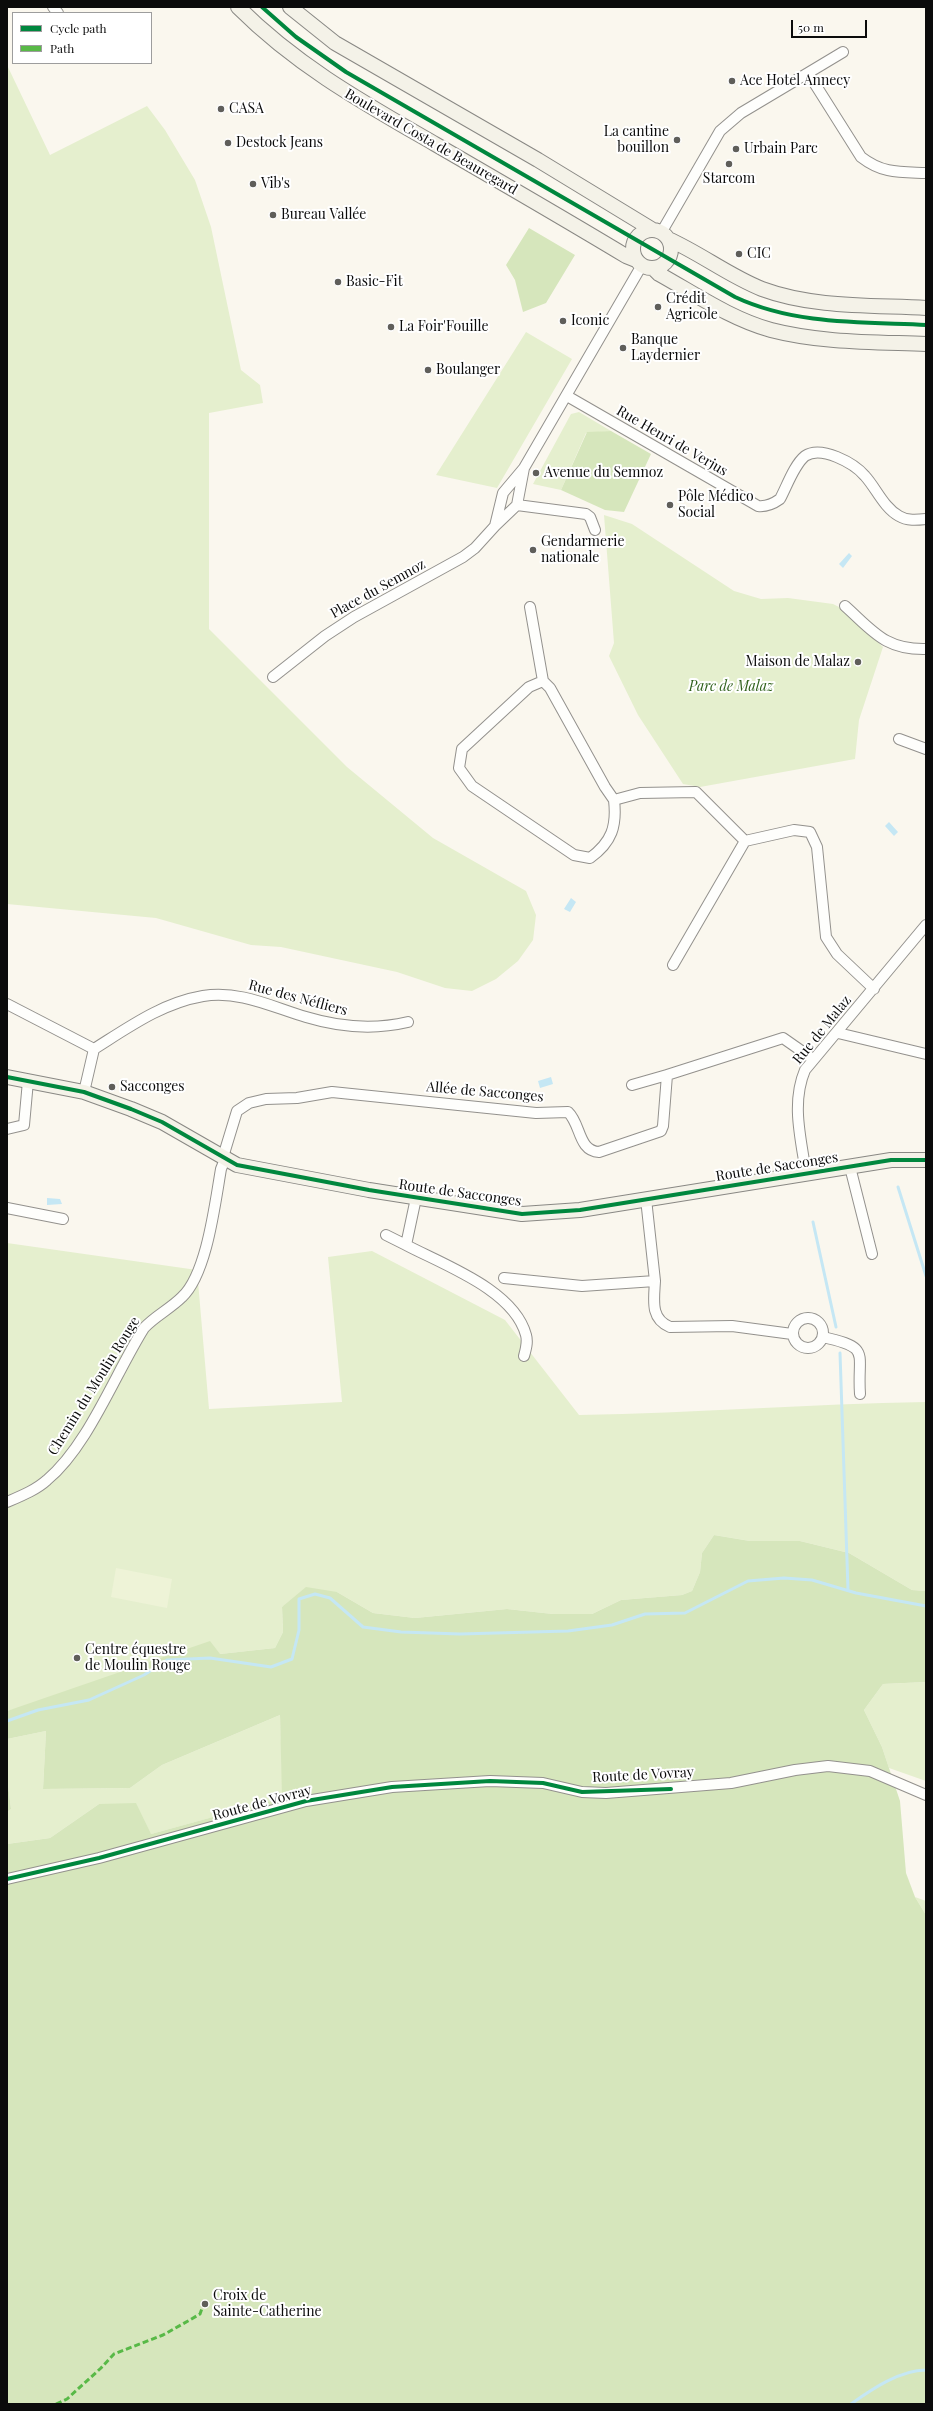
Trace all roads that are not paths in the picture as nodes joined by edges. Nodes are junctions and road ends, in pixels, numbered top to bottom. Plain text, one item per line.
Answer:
1 (238, 7) edge
2 (290, 7) edge
3 (843, 52) dead end
4 (808, 73) junction
5 (926, 173) edge
6 (660, 234) junction
7 (644, 264) junction
8 (926, 308) edge
9 (926, 344) edge
10 (567, 396) junction
11 (524, 468) junction
12 (517, 505) junction
13 (926, 520) edge
14 (495, 526) junction
15 (595, 530) dead end
16 (845, 606) dead end
17 (530, 607) dead end
18 (926, 649) edge
19 (273, 677) dead end
20 (542, 681) junction
21 (899, 739) dead end
22 (926, 749) edge
23 (614, 800) junction
24 (745, 841) junction
25 (926, 925) edge
26 (673, 965) dead end
27 (874, 989) junction
28 (7, 1004) edge
29 (408, 1022) dead end
30 (838, 1033) junction
31 (94, 1049) junction
32 (926, 1054) edge
33 (813, 1059) junction
34 (668, 1075) junction
35 (7, 1077) edge
36 (28, 1081) junction
37 (632, 1085) dead end
38 (84, 1092) junction
39 (7, 1129) edge
40 (224, 1158) junction
41 (926, 1160) edge
42 (850, 1167) junction
43 (806, 1173) junction
44 (416, 1198) junction
45 (646, 1199) junction
46 (7, 1208) edge
47 (63, 1219) dead end
48 (386, 1234) dead end
49 (406, 1245) junction
50 (872, 1254) dead end
51 (504, 1278) dead end
52 (655, 1281) junction
53 (792, 1334) junction
54 (823, 1337) junction
55 (524, 1356) dead end
56 (860, 1394) dead end
57 (7, 1502) edge
58 (926, 1795) edge
59 (7, 1880) edge

1 - 7 street, Boulevard Costa de Beauregard
2 - 6 street
3 - 4 street
4 - 5 street
4 - 6 street
6 - 7 street
6 - 7 street
6 - 8 street
7 - 9 street, Boulevard Costa de Beauregard
7 - 10 street
10 - 11 street
10 - 13 street, Rue Henri de Verjus
11 - 12 street
11 - 14 street
12 - 14 street, Place du Semnoz
12 - 15 street
14 - 19 street, Place du Semnoz
16 - 18 street
17 - 20 street
20 - 23 street
20 - 23 street
21 - 22 street
23 - 24 street
24 - 26 street
24 - 27 street
25 - 27 street, Rue de Malaz
27 - 30 street, Rue de Malaz
28 - 31 street
29 - 31 street, Rue des Néfliers
30 - 32 street
30 - 33 street, Rue de Malaz
31 - 38 street
33 - 34 street
33 - 43 street, Rue de Malaz
34 - 37 street
34 - 40 street, Allée de Sacconges
35 - 36 street, Route de Sacconges
36 - 38 street, Route de Sacconges
36 - 39 street
38 - 40 street, Route de Sacconges
40 - 44 street, Route de Sacconges
40 - 57 street, Chemin du Moulin Rouge
41 - 42 street, Route de Sacconges
42 - 43 street, Route de Sacconges
42 - 50 street, Route de Sacconges
43 - 45 street, Route de Sacconges
44 - 45 street, Route de Sacconges
44 - 49 street
45 - 52 street
46 - 47 street
48 - 49 street
49 - 55 street
51 - 52 street
52 - 53 street
53 - 54 street
53 - 54 street
54 - 56 street
58 - 59 street, Route de Vovray

